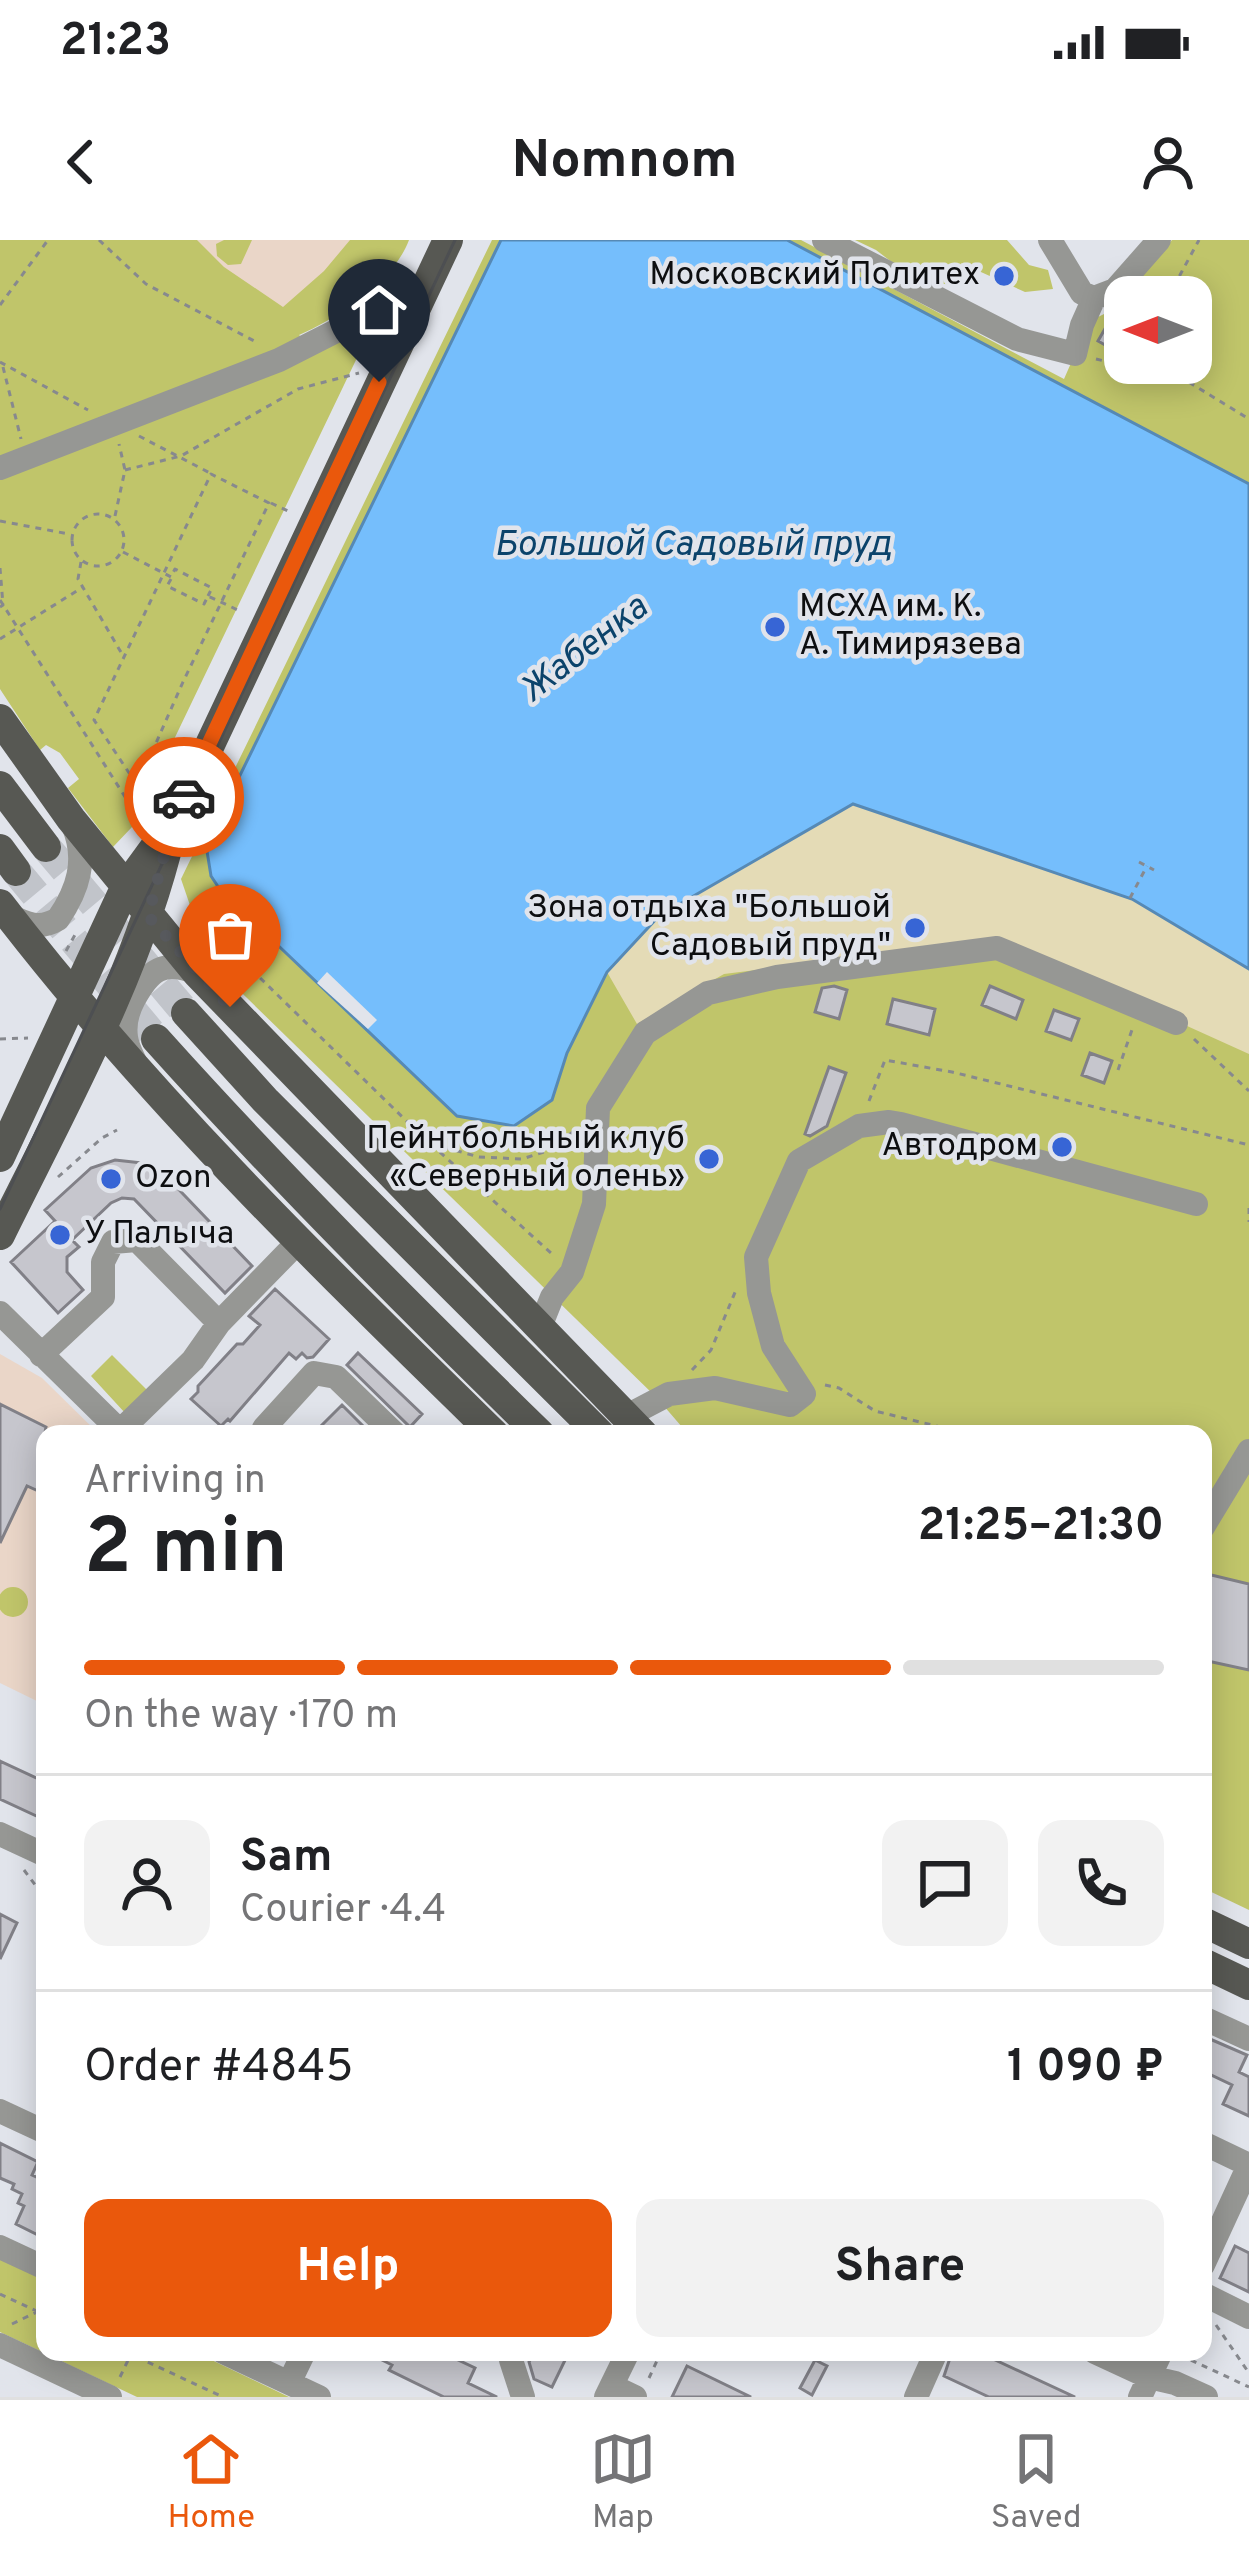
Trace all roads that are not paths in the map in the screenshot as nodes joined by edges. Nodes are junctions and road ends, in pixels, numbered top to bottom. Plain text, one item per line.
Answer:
1 (448, 240) edge
2 (824, 240) edge
3 (1050, 240) edge
4 (1159, 240) edge
5 (1094, 298) junction
6 (418, 301) junction
7 (0, 468) edge
8 (0, 719) edge
9 (0, 786) edge
10 (162, 813) junction
11 (71, 819) junction
12 (46, 847) tunnel mouth
13 (124, 888) junction
14 (4, 910) edge
15 (148, 916) junction
16 (193, 958) junction
17 (74, 996) junction
18 (185, 1013) tunnel mouth
19 (1176, 1023) road end
20 (101, 1026) junction
21 (156, 1039) tunnel mouth
22 (137, 1067) junction
23 (0, 1157) edge
24 (1196, 1204) dead end
25 (0, 1235) edge
26 (298, 1243) junction
27 (0, 1313) edge
28 (219, 1323) junction
29 (540, 1327) junction
30 (41, 1355) junction
31 (114, 1425) edge
32 (128, 1425) edge
33 (267, 1425) edge
34 (386, 1425) edge
35 (485, 1425) edge
36 (532, 1425) edge
37 (591, 1425) edge
38 (634, 1425) edge
39 (1249, 1451) edge
40 (1212, 1512) edge
41 (0, 1834) edge
42 (36, 1851) edge
43 (1212, 1926) edge
44 (1249, 1944) edge
45 (1212, 1968) edge
46 (1249, 1985) edge
47 (1212, 2022) edge
48 (1249, 2039) edge
49 (0, 2111) edge
50 (36, 2128) edge
51 (1212, 2147) edge
52 (1212, 2245) edge
53 (0, 2247) edge
54 (36, 2264) edge
55 (1212, 2298) edge
56 (1249, 2317) edge
57 (2, 2336) edge
58 (36, 2352) edge
59 (55, 2361) edge
60 (243, 2361) edge
61 (300, 2361) edge
62 (511, 2361) edge
63 (932, 2361) edge
64 (1108, 2361) edge
65 (289, 2383) junction
66 (1144, 2387) edge
67 (114, 2389) edge
68 (319, 2397) edge
69 (523, 2397) edge
70 (916, 2397) edge
71 (1206, 2397) edge

1 - 6 main road
2 - 5 street
3 - 5 street
4 - 5 street
6 - 7 street
6 - 10 main road
8 - 11 main road
9 - 12 main road
10 - 13 main road
10 - 15 main road
11 - 13 main road
11 - 14 street
13 - 15 main road
13 - 17 main road
14 - 17 main road
15 - 16 main road
15 - 20 main road
16 - 22 street
16 - 29 main road
17 - 20 main road
17 - 23 main road
18 - 37 main road
19 - 29 street
20 - 22 main road
20 - 25 main road
21 - 36 main road
22 - 26 main road
24 - 38 street
26 - 28 street
26 - 35 main road
27 - 30 street
28 - 30 street
28 - 32 street
29 - 38 main road
30 - 31 street
33 - 34 street
39 - 40 street
41 - 42 street
43 - 44 main road
45 - 46 main road
47 - 48 street
49 - 50 street
51 - 52 street
53 - 54 street
55 - 56 street
57 - 58 street
59 - 67 street
60 - 65 street
61 - 65 street
62 - 69 street
63 - 70 street
64 - 66 street
65 - 68 street
66 - 71 street

